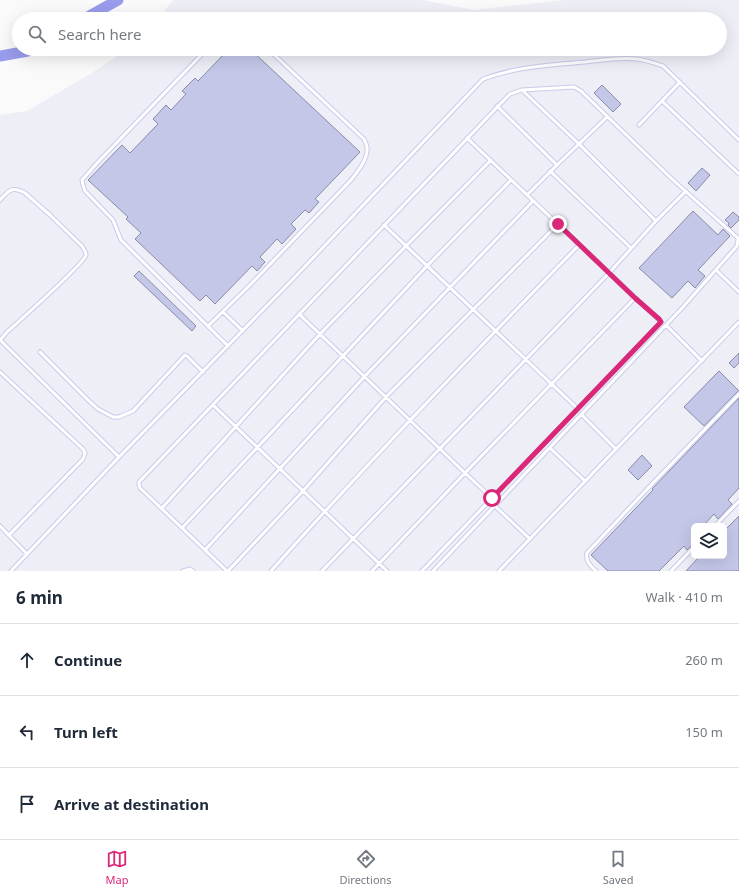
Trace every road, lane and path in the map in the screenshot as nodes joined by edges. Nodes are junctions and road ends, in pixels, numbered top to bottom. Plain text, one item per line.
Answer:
1 (200, 56) edge
2 (275, 56) edge
3 (680, 82) junction
4 (522, 90) junction
5 (662, 101) junction
6 (497, 106) junction
7 (607, 117) junction
8 (639, 125) dead end
9 (467, 138) junction
10 (739, 140) edge
11 (579, 144) junction
12 (491, 160) junction
13 (557, 165) junction
14 (550, 171) junction
15 (739, 174) edge
16 (511, 180) junction
17 (686, 192) junction
18 (527, 195) junction
19 (0, 200) edge
20 (533, 201) junction
21 (656, 222) junction
22 (558, 224) junction
23 (384, 225) junction
24 (739, 239) edge
25 (579, 245) junction
26 (406, 246) junction
27 (631, 248) junction
28 (427, 266) junction
29 (716, 270) junction
30 (609, 273) junction
31 (450, 288) junction
32 (739, 292) edge
33 (635, 298) junction
34 (473, 310) junction
35 (223, 312) junction
36 (299, 314) junction
37 (739, 322) edge
38 (666, 325) junction
39 (208, 326) junction
40 (243, 331) junction
41 (495, 331) junction
42 (320, 334) junction
43 (0, 340) edge
44 (228, 346) junction
45 (40, 352) dead end
46 (343, 355) junction
47 (525, 359) junction
48 (702, 361) junction
49 (0, 372) edge
50 (203, 372) junction
51 (365, 376) junction
52 (551, 384) junction
53 (739, 394) edge
54 (386, 397) junction
55 (213, 404) junction
56 (578, 408) junction
57 (581, 414) junction
58 (410, 420) junction
59 (236, 427) junction
60 (258, 447) junction
61 (439, 448) junction
62 (550, 448) junction
63 (616, 448) junction
64 (119, 457) junction
65 (280, 468) junction
66 (465, 473) junction
67 (585, 481) junction
68 (303, 491) junction
69 (492, 498) junction
70 (739, 501) edge
71 (495, 506) junction
72 (162, 508) junction
73 (325, 511) junction
74 (718, 523) edge
75 (0, 526) edge
76 (182, 528) junction
77 (8, 535) junction
78 (353, 538) junction
79 (530, 539) junction
80 (205, 550) junction
81 (691, 550) edge
82 (27, 554) junction
83 (379, 563) junction
84 (11, 571) edge
85 (183, 571) edge
86 (193, 571) edge
87 (228, 571) edge
88 (271, 571) edge
89 (322, 571) edge
90 (372, 571) edge
91 (388, 571) edge
92 (422, 571) edge
93 (433, 571) edge
94 (499, 571) edge
95 (596, 571) edge
96 (671, 571) edge

1 - 39 lane
2 - 35 lane
3 - 5 lane
3 - 10 lane
3 - 40 lane
4 - 6 lane
4 - 7 lane
4 - 11 lane
5 - 8 lane
5 - 15 lane
6 - 9 lane
6 - 13 lane
7 - 11 lane
7 - 17 lane
9 - 12 lane
9 - 23 lane
11 - 13 lane
11 - 21 lane
12 - 16 lane
12 - 26 lane
13 - 14 lane
14 - 18 lane
14 - 27 lane
16 - 18 lane
16 - 28 lane
17 - 21 lane
17 - 24 lane
18 - 20 lane
19 - 43 lane
20 - 22 lane
20 - 31 lane
21 - 27 lane
22 - 25 lane
22 - 34 lane
23 - 26 lane
23 - 36 lane
24 - 29 lane
25 - 30 lane
25 - 41 lane
26 - 28 lane
26 - 42 lane
27 - 30 lane
28 - 31 lane
28 - 46 lane
29 - 32 lane
29 - 38 lane
30 - 33 lane
30 - 47 lane
31 - 34 lane
31 - 51 lane
33 - 52 lane
33 - 56 lane
34 - 41 lane
34 - 54 lane
35 - 39 lane
35 - 40 lane
36 - 42 lane
36 - 55 lane
37 - 48 lane
38 - 48 lane
38 - 57 lane
39 - 44 lane
40 - 44 lane
41 - 47 lane
41 - 58 lane
42 - 46 lane
42 - 59 lane
43 - 64 lane
44 - 50 lane
45 - 50 lane
46 - 51 lane
46 - 60 lane
47 - 52 lane
47 - 61 lane
48 - 63 lane
49 - 77 lane
50 - 64 lane
51 - 54 lane
51 - 65 lane
52 - 56 lane
52 - 66 lane
53 - 95 lane
54 - 58 lane
54 - 68 lane
55 - 59 lane
55 - 72 lane
56 - 69 lane
57 - 62 lane
57 - 63 lane
58 - 61 lane
58 - 73 lane
59 - 60 lane
59 - 72 lane
60 - 65 lane
60 - 76 lane
61 - 66 lane
61 - 78 lane
62 - 67 lane
62 - 71 lane
63 - 67 lane
64 - 82 lane
65 - 68 lane
65 - 80 lane
66 - 69 lane
66 - 83 lane
67 - 79 lane
68 - 73 lane
68 - 87 lane
69 - 92 lane
70 - 74 lane
71 - 79 lane
71 - 93 lane
72 - 76 lane
73 - 78 lane
73 - 88 lane
75 - 77 lane
76 - 80 lane
77 - 82 lane
78 - 83 lane
78 - 89 lane
79 - 94 lane
80 - 87 lane
81 - 96 lane
82 - 84 lane
83 - 90 lane
83 - 91 lane
85 - 86 lane

